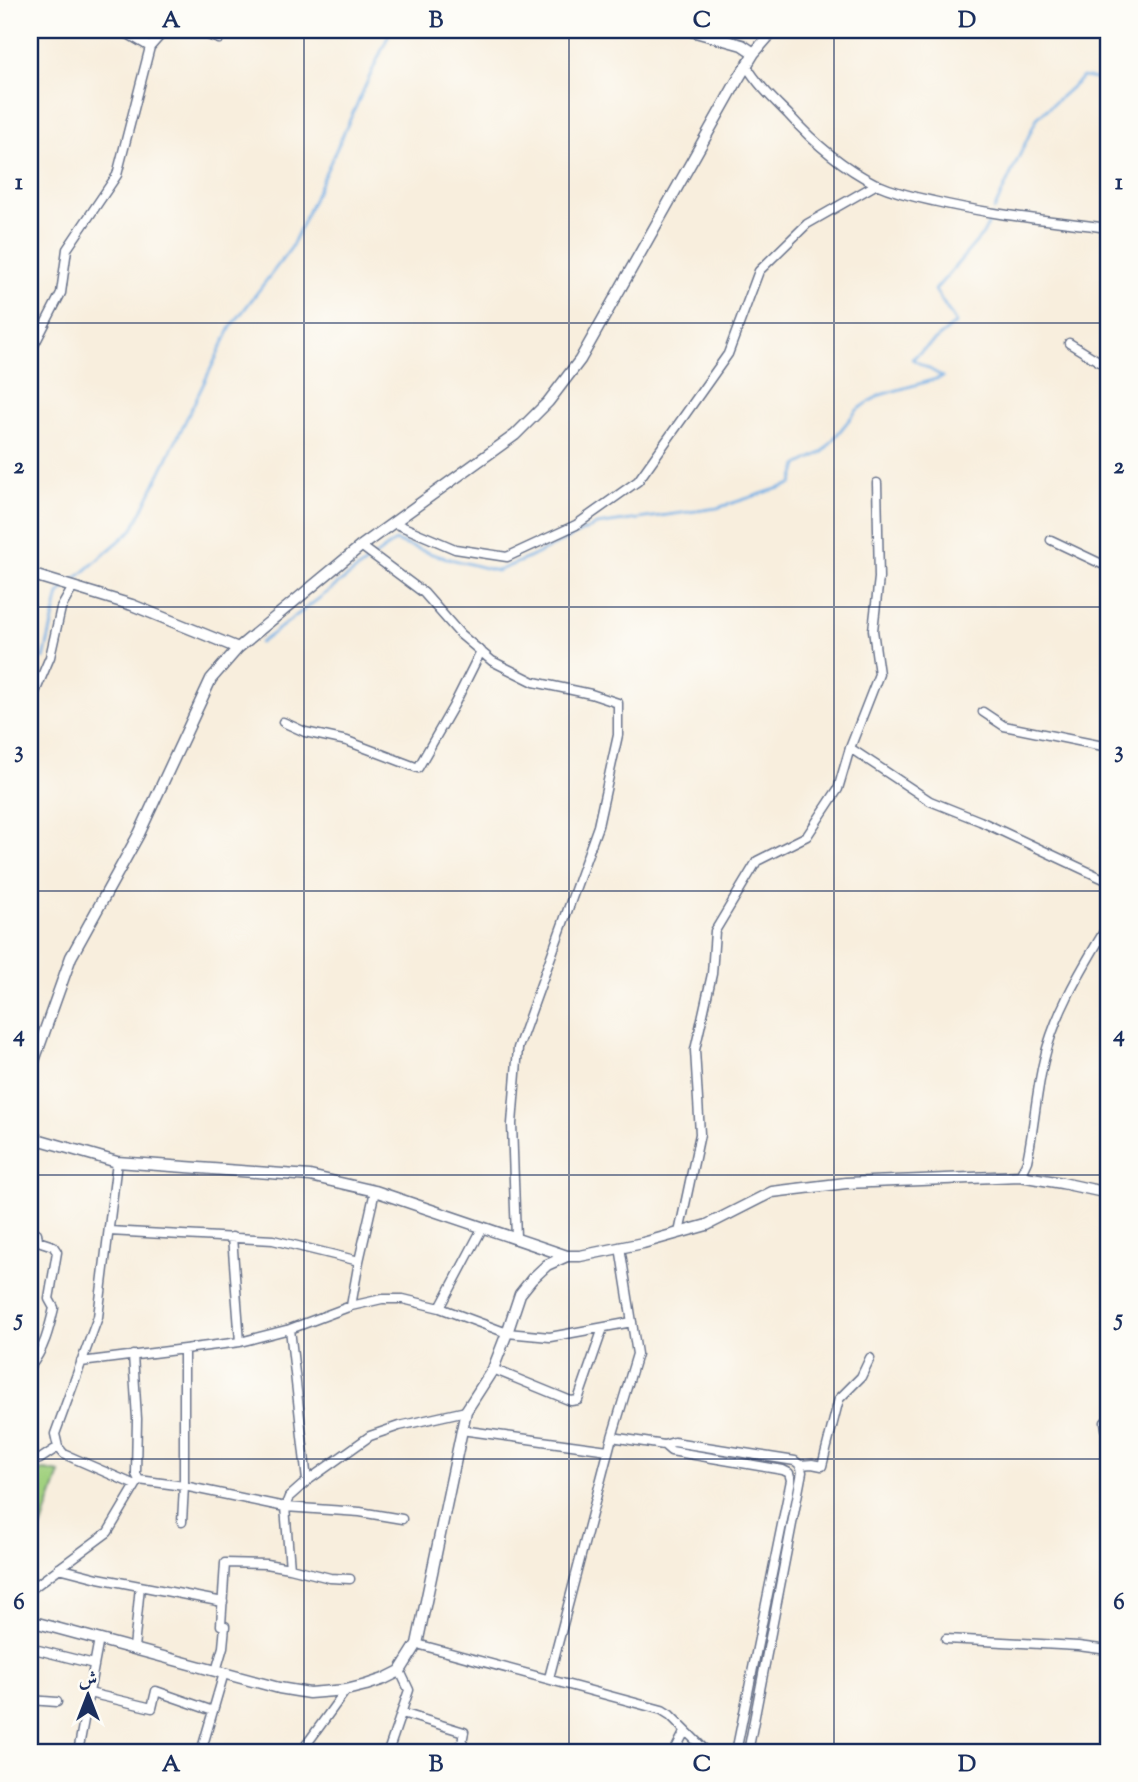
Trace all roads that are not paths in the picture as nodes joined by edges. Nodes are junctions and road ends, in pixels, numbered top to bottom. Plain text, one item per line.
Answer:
1 (121, 30) edge
2 (165, 30) edge
3 (195, 30) edge
4 (688, 30) edge
5 (774, 30) edge
6 (219, 39) dead end
7 (150, 47) junction
8 (754, 53) junction
9 (746, 65) junction
10 (877, 184) junction
11 (1108, 228) edge
12 (1069, 343) dead end
13 (30, 353) edge
14 (1108, 367) edge
15 (877, 483) dead end
16 (394, 523) junction
17 (1051, 540) dead end
18 (360, 547) junction
19 (1108, 567) edge
20 (30, 574) edge
21 (73, 587) junction
22 (238, 648) junction
23 (481, 651) junction
24 (30, 704) edge
25 (983, 712) dead end
26 (283, 722) dead end
27 (1108, 747) edge
28 (850, 748) junction
29 (1108, 881) edge
30 (1108, 925) edge
31 (30, 1072) edge
32 (30, 1137) edge
33 (117, 1162) junction
34 (1020, 1177) junction
35 (375, 1191) junction
36 (1108, 1193) edge
37 (483, 1227) junction
38 (30, 1230) edge
39 (109, 1231) junction
40 (679, 1233) junction
41 (232, 1237) junction
42 (516, 1238) junction
43 (621, 1247) junction
44 (567, 1256) junction
45 (359, 1261) junction
46 (351, 1306) junction
47 (440, 1308) junction
48 (632, 1322) junction
49 (603, 1328) junction
50 (290, 1329) junction
51 (507, 1333) junction
52 (240, 1342) junction
53 (184, 1349) junction
54 (133, 1355) junction
55 (870, 1358) dead end
56 (81, 1362) junction
57 (30, 1367) edge
58 (493, 1369) junction
59 (466, 1411) junction
60 (1108, 1420) edge
61 (461, 1430) junction
62 (612, 1437) junction
63 (1108, 1439) edge
64 (664, 1446) junction
65 (58, 1447) junction
66 (608, 1450) junction
67 (30, 1462) edge
68 (800, 1465) junction
69 (307, 1481) junction
70 (137, 1483) junction
71 (184, 1486) junction
72 (285, 1507) junction
73 (402, 1519) dead end
74 (182, 1522) dead end
75 (59, 1568) junction
76 (290, 1568) junction
77 (350, 1579) dead end
78 (140, 1586) junction
79 (30, 1590) edge
80 (223, 1602) junction
81 (30, 1621) edge
82 (99, 1639) junction
83 (946, 1639) dead end
84 (418, 1644) junction
85 (30, 1648) edge
86 (134, 1648) junction
87 (1108, 1650) edge
88 (94, 1664) junction
89 (400, 1671) junction
90 (220, 1672) junction
91 (549, 1678) junction
92 (346, 1690) junction
93 (89, 1693) junction
94 (30, 1700) edge
95 (57, 1702) dead end
96 (213, 1711) junction
97 (402, 1713) junction
98 (685, 1731) junction
99 (78, 1752) edge
100 (201, 1752) edge
101 (300, 1752) edge
102 (388, 1752) edge
103 (484, 1752) edge
104 (674, 1752) edge
105 (708, 1752) edge
106 (736, 1752) edge
107 (748, 1752) edge

1 - 7 street
2 - 7 street
3 - 6 street
4 - 8 main road
5 - 8 main road
7 - 13 street
8 - 9 main road
9 - 10 street
9 - 16 main road
10 - 11 street
10 - 16 street
12 - 14 street
15 - 28 street
16 - 18 main road
17 - 19 street
18 - 22 main road
18 - 23 street
20 - 21 main road
21 - 22 main road
21 - 24 street
22 - 31 main road
23 - 26 street
23 - 42 street
25 - 27 street
28 - 29 street
28 - 40 street
30 - 34 street
32 - 33 main road
33 - 35 main road
33 - 39 street
34 - 36 main road
34 - 40 main road
35 - 37 main road
35 - 45 street
37 - 42 main road
37 - 47 street
38 - 57 street
39 - 41 street
39 - 56 street
40 - 43 main road
41 - 45 street
41 - 52 street
42 - 44 main road
43 - 44 main road
43 - 48 street
44 - 51 main road
45 - 46 street
46 - 47 street
46 - 50 street
47 - 51 street
48 - 49 street
48 - 62 street
49 - 51 street
49 - 58 street
50 - 52 street
50 - 69 street
51 - 58 main road
52 - 53 street
53 - 54 street
53 - 71 street
54 - 56 street
54 - 70 street
55 - 68 street
56 - 65 street
58 - 59 main road
59 - 61 main road
59 - 69 street
60 - 63 street
61 - 66 street
61 - 84 main road
62 - 64 street
62 - 66 street
64 - 68 street
64 - 106 street
65 - 67 street
65 - 70 street
66 - 91 street
68 - 107 street
69 - 72 street
70 - 71 street
70 - 75 street
71 - 72 street
71 - 74 street
72 - 73 street
72 - 76 street
75 - 78 street
75 - 79 street
76 - 77 street
76 - 80 street
78 - 80 street
78 - 86 street
80 - 90 street
81 - 82 main road
82 - 86 main road
82 - 88 street
83 - 87 street
84 - 89 main road
84 - 91 street
85 - 88 street
86 - 90 main road
88 - 93 street
89 - 92 main road
89 - 97 street
90 - 92 main road
90 - 96 street
91 - 98 street
92 - 101 street
93 - 96 street
93 - 99 street
94 - 95 street
96 - 100 street
97 - 102 street
97 - 103 street
98 - 104 street
98 - 105 street

